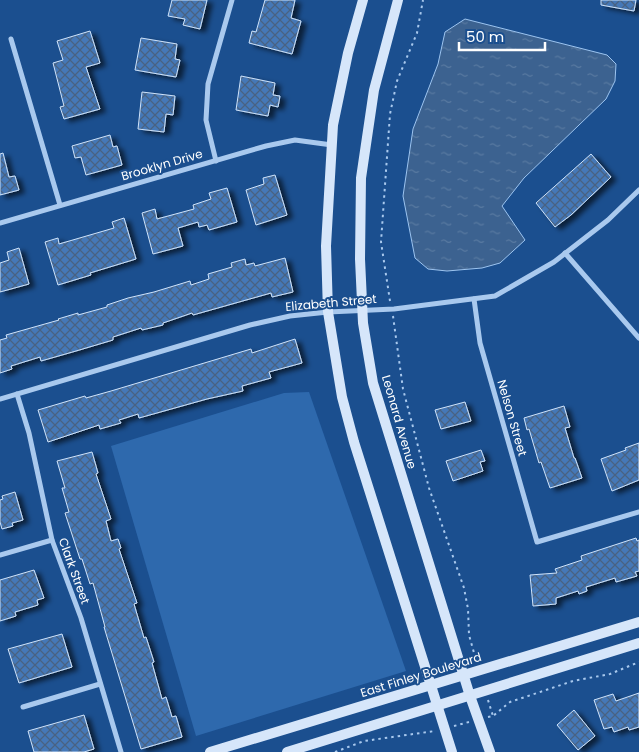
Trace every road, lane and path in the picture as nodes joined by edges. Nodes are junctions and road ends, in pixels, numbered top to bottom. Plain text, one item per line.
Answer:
1 (232, 0) edge
2 (363, 0) edge
3 (398, 0) edge
4 (423, 0) edge
5 (10, 39) dead end
6 (332, 145) junction
7 (216, 160) junction
8 (639, 190) edge
9 (60, 205) junction
10 (0, 223) edge
11 (565, 253) junction
12 (474, 299) junction
13 (392, 308) junction
14 (363, 309) junction
15 (328, 312) junction
16 (639, 338) edge
17 (17, 394) junction
18 (0, 398) edge
19 (639, 512) edge
20 (52, 540) junction
21 (0, 555) edge
22 (639, 622) edge
23 (639, 643) edge
24 (639, 662) edge
25 (479, 670) junction
26 (464, 675) junction
27 (100, 684) junction
28 (430, 685) junction
29 (486, 691) junction
30 (470, 696) junction
31 (510, 702) dead end
32 (437, 706) junction
33 (23, 707) dead end
34 (493, 716) dead end
35 (426, 733) dead end
36 (121, 752) edge
37 (210, 752) edge
38 (287, 752) edge
39 (335, 752) edge
40 (452, 752) edge
41 (490, 752) edge

1 - 7 street
2 - 6 street
3 - 14 street, Leonard Avenue
4 - 13 path
5 - 9 street
6 - 7 street, Brooklyn Drive
6 - 15 street
7 - 9 street, Brooklyn Drive
8 - 11 street, Elizabeth Street
9 - 10 street, Brooklyn Drive
11 - 12 street, Elizabeth Street
11 - 16 street
12 - 13 street, Elizabeth Street
12 - 19 street, Nelson Street
13 - 14 street, Elizabeth Street
13 - 25 path
14 - 15 street, Elizabeth Street
14 - 26 street, Leonard Avenue
15 - 17 street, Elizabeth Street
15 - 28 street
17 - 18 street, Elizabeth Street
17 - 20 street, Clark Street
20 - 21 street
20 - 27 street, Clark Street
22 - 25 street, East Finley Boulevard
23 - 29 street
24 - 31 path
25 - 26 street, East Finley Boulevard
26 - 28 street, East Finley Boulevard
26 - 30 street, Leonard Avenue
27 - 33 street
27 - 36 street, Clark Street
28 - 32 street
28 - 37 street, East Finley Boulevard
29 - 30 street
29 - 34 path
30 - 32 street
30 - 41 street, Leonard Avenue
32 - 38 street
32 - 40 street
35 - 39 path

